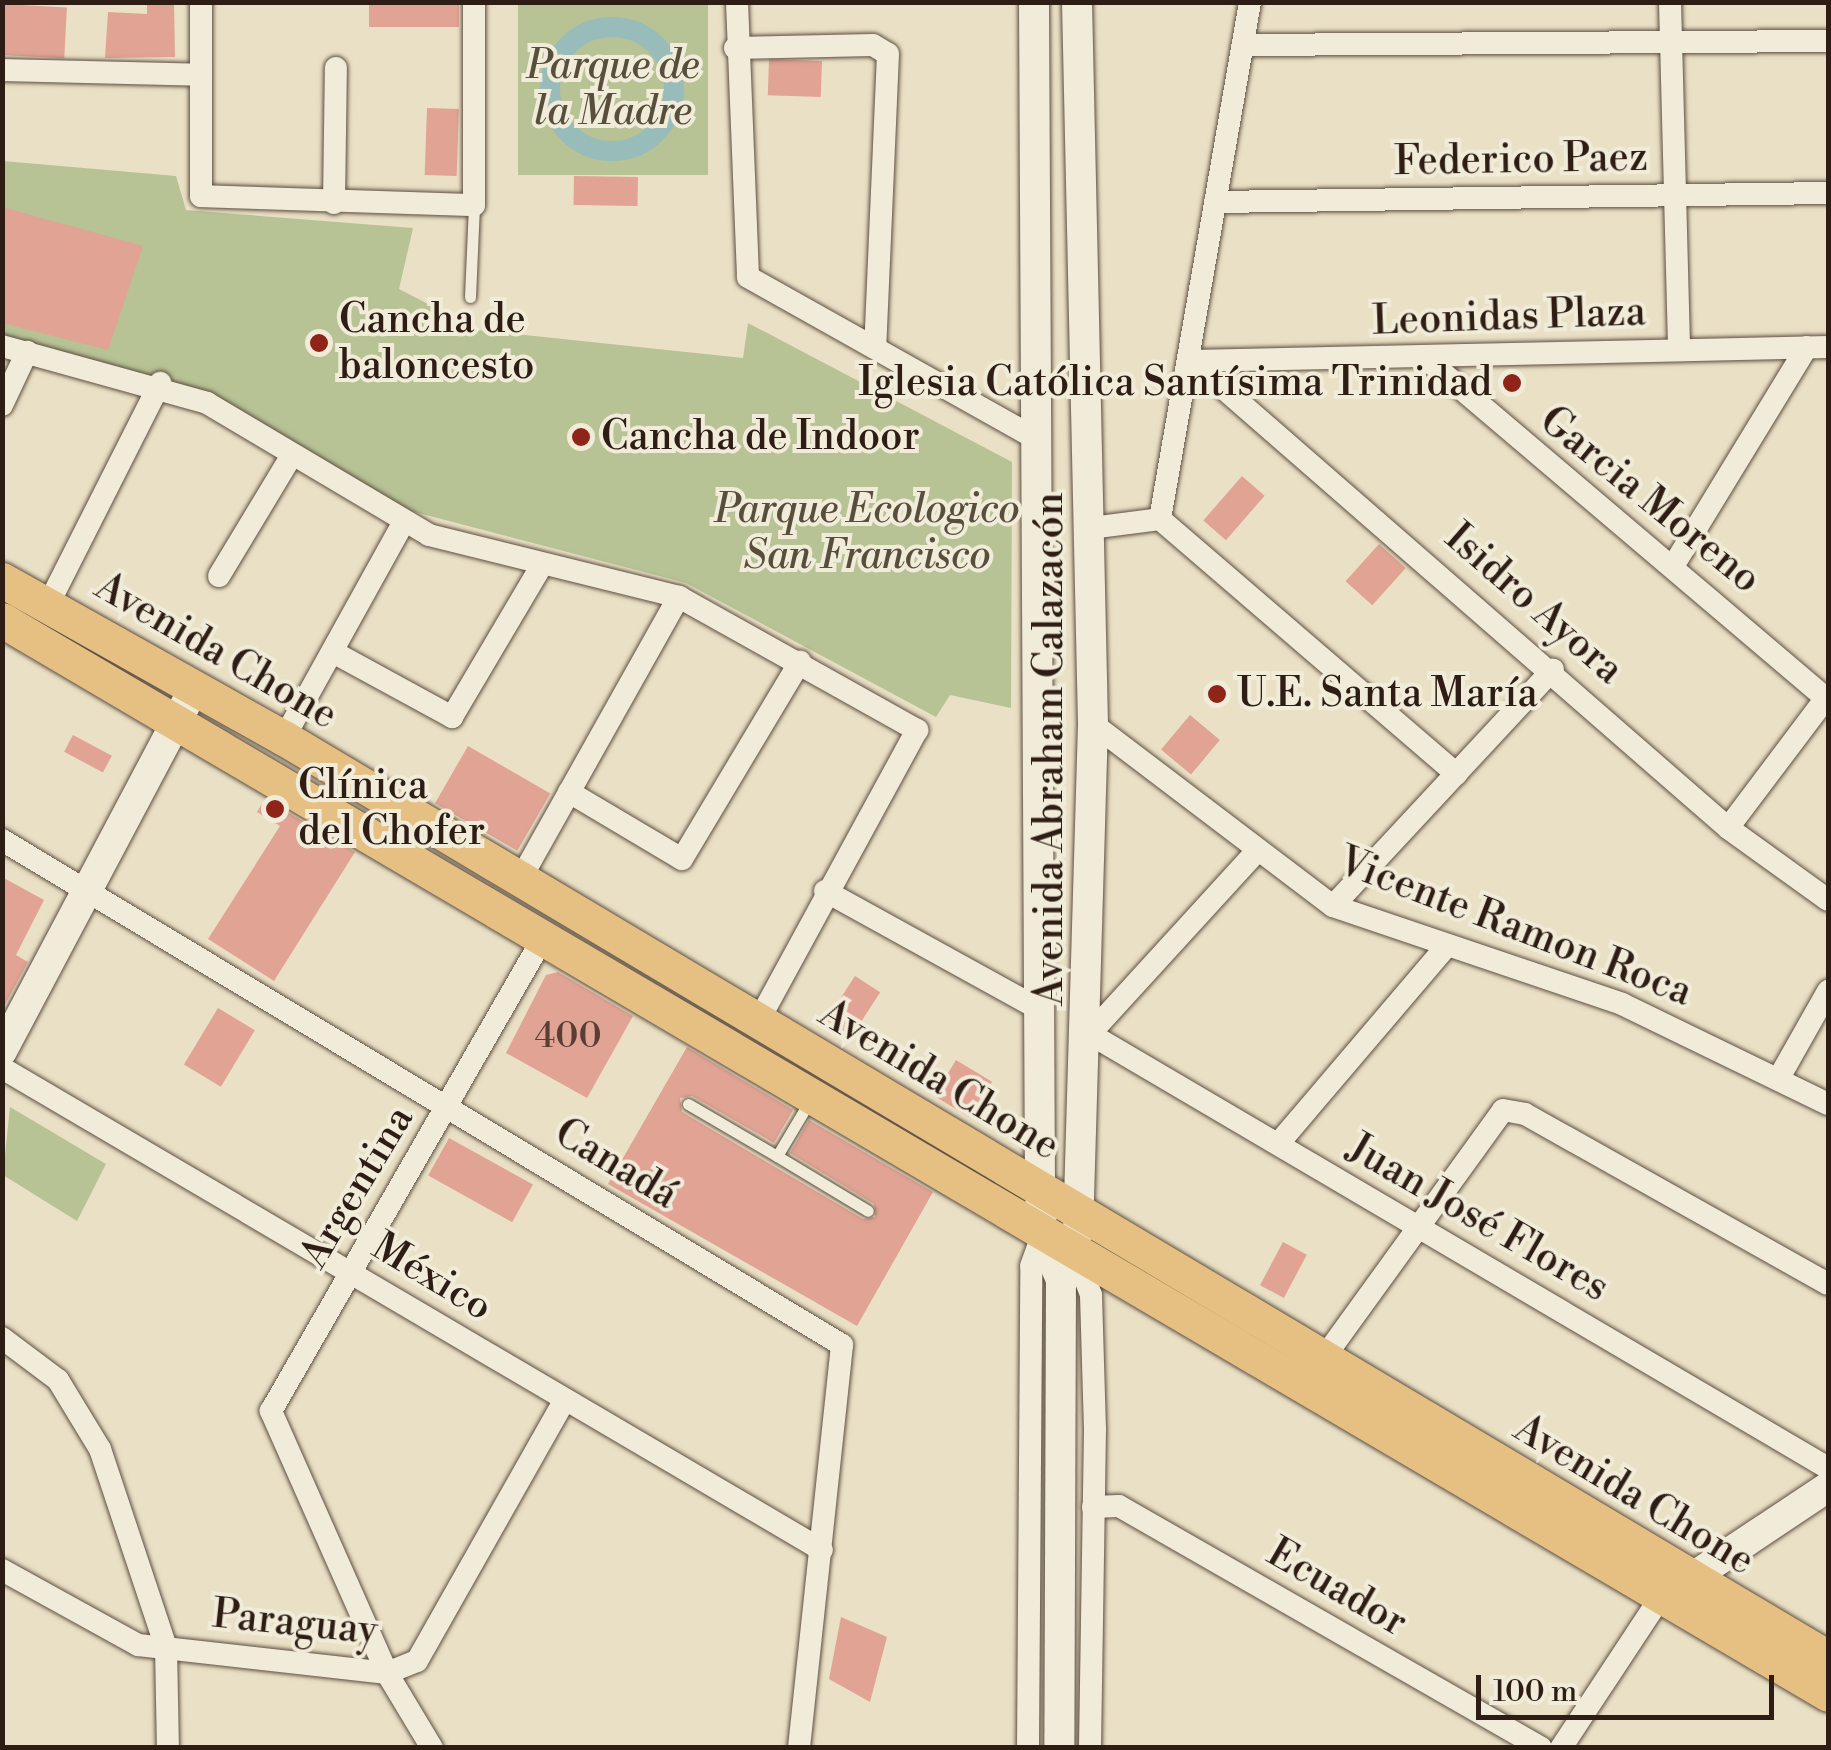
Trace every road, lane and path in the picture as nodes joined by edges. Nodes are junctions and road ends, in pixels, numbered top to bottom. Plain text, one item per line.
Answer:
1 (201, 2) edge
2 (474, 2) edge
3 (737, 2) edge
4 (1034, 2) edge
5 (1077, 2) edge
6 (1250, 2) edge
7 (1670, 2) edge
8 (1828, 42) edge
9 (1243, 46) junction
10 (1671, 46) junction
11 (735, 48) junction
12 (336, 68) dead end
13 (2, 70) edge
14 (200, 75) junction
15 (1828, 193) edge
16 (1677, 196) junction
17 (1215, 202) junction
18 (334, 204) junction
19 (474, 206) junction
20 (470, 297) dead end
21 (2, 346) edge
22 (875, 346) junction
23 (1823, 347) edge
24 (1679, 350) junction
25 (27, 352) junction
26 (1426, 358) junction
27 (1192, 361) junction
28 (160, 384) junction
29 (2, 405) edge
30 (1035, 438) junction
31 (290, 460) junction
32 (1160, 519) junction
33 (402, 525) junction
34 (1091, 528) junction
35 (1675, 564) junction
36 (542, 565) junction
37 (219, 576) dead end
38 (2, 580) edge
39 (679, 597) junction
40 (48, 604) junction
41 (2, 620) edge
42 (333, 652) junction
43 (800, 662) junction
44 (1553, 669) junction
45 (194, 687) junction
46 (1827, 699) edge
47 (177, 721) junction
48 (1093, 724) junction
49 (284, 738) junction
50 (1456, 774) junction
51 (569, 792) junction
52 (1728, 828) junction
53 (2, 840) edge
54 (1256, 852) junction
55 (521, 878) junction
56 (85, 891) junction
57 (825, 891) junction
58 (1828, 900) edge
59 (1333, 906) junction
60 (543, 938) junction
61 (1444, 948) junction
62 (1828, 990) edge
63 (1039, 1009) junction
64 (758, 1022) junction
65 (1090, 1034) junction
66 (2, 1051) edge
67 (2, 1068) edge
68 (1780, 1076) junction
69 (812, 1098) junction
70 (688, 1104) dead end
71 (1828, 1104) edge
72 (449, 1108) junction
73 (1278, 1144) junction
74 (777, 1156) junction
75 (1040, 1190) junction
76 (868, 1211) dead end
77 (1079, 1214) junction
78 (1419, 1226) junction
79 (1042, 1235) junction
80 (1069, 1268) junction
81 (349, 1270) junction
82 (1828, 1284) edge
83 (2, 1338) edge
84 (1323, 1359) junction
85 (564, 1401) junction
86 (1828, 1468) edge
87 (1828, 1486) edge
88 (1093, 1507) junction
89 (822, 1550) junction
90 (2, 1570) edge
91 (1677, 1588) junction
92 (166, 1647) junction
93 (1828, 1658) edge
94 (387, 1673) junction
95 (1828, 1694) edge
96 (168, 1748) edge
97 (432, 1748) edge
98 (799, 1748) edge
99 (1028, 1748) edge
100 (1058, 1748) edge
101 (1090, 1748) edge
102 (1541, 1748) edge
103 (1561, 1748) edge

1 - 14 street
2 - 19 street
3 - 11 street
4 - 30 main road, Avenida Abraham Calazacón
5 - 34 main road, Avenida Abraham Calazacón
6 - 9 street
7 - 10 street
8 - 10 street
9 - 10 street
9 - 17 street
10 - 16 street
11 - 22 street
11 - 22 street
12 - 18 street
13 - 14 street
14 - 18 street
15 - 16 street, Federico Paez
16 - 17 street, Federico Paez
16 - 24 street
17 - 27 street
18 - 19 street
19 - 20 lane
21 - 25 street
22 - 30 street
23 - 24 street, Leonidas Plaza
23 - 35 street
24 - 26 street, Leonidas Plaza
25 - 28 street
25 - 29 street
26 - 27 street, Leonidas Plaza
26 - 35 street, Garcia Moreno
27 - 32 street
27 - 44 street, Isidro Ayora
28 - 31 street
28 - 40 street
30 - 63 main road, Avenida Abraham Calazacón
31 - 33 street
31 - 37 street
32 - 34 street
32 - 50 street
33 - 36 street
33 - 42 street
34 - 48 main road, Avenida Abraham Calazacón
35 - 46 street, Garcia Moreno
36 - 39 street
36 - 42 street
38 - 40 main road, Avenida Chone
39 - 43 street
39 - 51 street
40 - 45 main road, Avenida Chone
41 - 47 main road, Avenida Chone
42 - 49 street
43 - 51 street
43 - 57 street
44 - 50 street
44 - 52 street, Isidro Ayora
45 - 47 main road
45 - 49 main road, Avenida Chone
46 - 52 street
47 - 56 main road
47 - 60 main road, Avenida Chone
48 - 54 street, Vicente Ramon Roca
48 - 65 main road, Avenida Abraham Calazacón
49 - 55 main road, Avenida Chone
50 - 59 street
51 - 55 street
52 - 58 street, Isidro Ayora
53 - 56 street, Canadá
54 - 59 street, Vicente Ramon Roca
54 - 65 street
55 - 64 main road, Avenida Chone
56 - 66 main road
56 - 72 street, Canadá
57 - 63 street
57 - 64 street
59 - 61 street, Vicente Ramon Roca
60 - 69 main road, Avenida Chone
60 - 72 street, Argentina
61 - 68 street, Vicente Ramon Roca
61 - 73 street
62 - 68 street
63 - 75 main road, Avenida Abraham Calazacón
64 - 75 main road, Avenida Chone
65 - 73 street, Juan José Flores
65 - 77 main road, Avenida Abraham Calazacón
67 - 81 street, México
68 - 71 street, Vicente Ramon Roca
69 - 74 lane
69 - 79 main road, Avenida Chone
70 - 74 lane
72 - 81 street, Argentina
72 - 89 street, Canadá
73 - 78 street, Juan José Flores
74 - 76 lane
75 - 77 main road, Avenida Chone
75 - 79 main road, Avenida Abraham Calazacón
77 - 80 main road, Avenida Abraham Calazacón
77 - 84 main road, Avenida Chone
78 - 82 street
78 - 84 street
78 - 86 street, Juan José Flores
79 - 80 main road, Avenida Chone
79 - 99 street, Avenida Abraham Calazacón
80 - 88 street, Avenida Abraham Calazacón
80 - 91 main road, Avenida Chone
80 - 100 main road, Avenida Abraham Calazacón
81 - 85 street, México
81 - 94 street, Argentina
83 - 92 street
84 - 91 main road, Avenida Chone
85 - 89 street, México
85 - 94 street, Paraguay
87 - 91 main road
88 - 101 street, Avenida Abraham Calazacón
88 - 102 street, Ecuador
89 - 98 street, Canadá
90 - 92 street, Paraguay
91 - 93 main road, Avenida Chone
91 - 95 main road, Avenida Chone
91 - 103 street
92 - 94 street, Paraguay
92 - 96 street
94 - 97 street, Argentina

